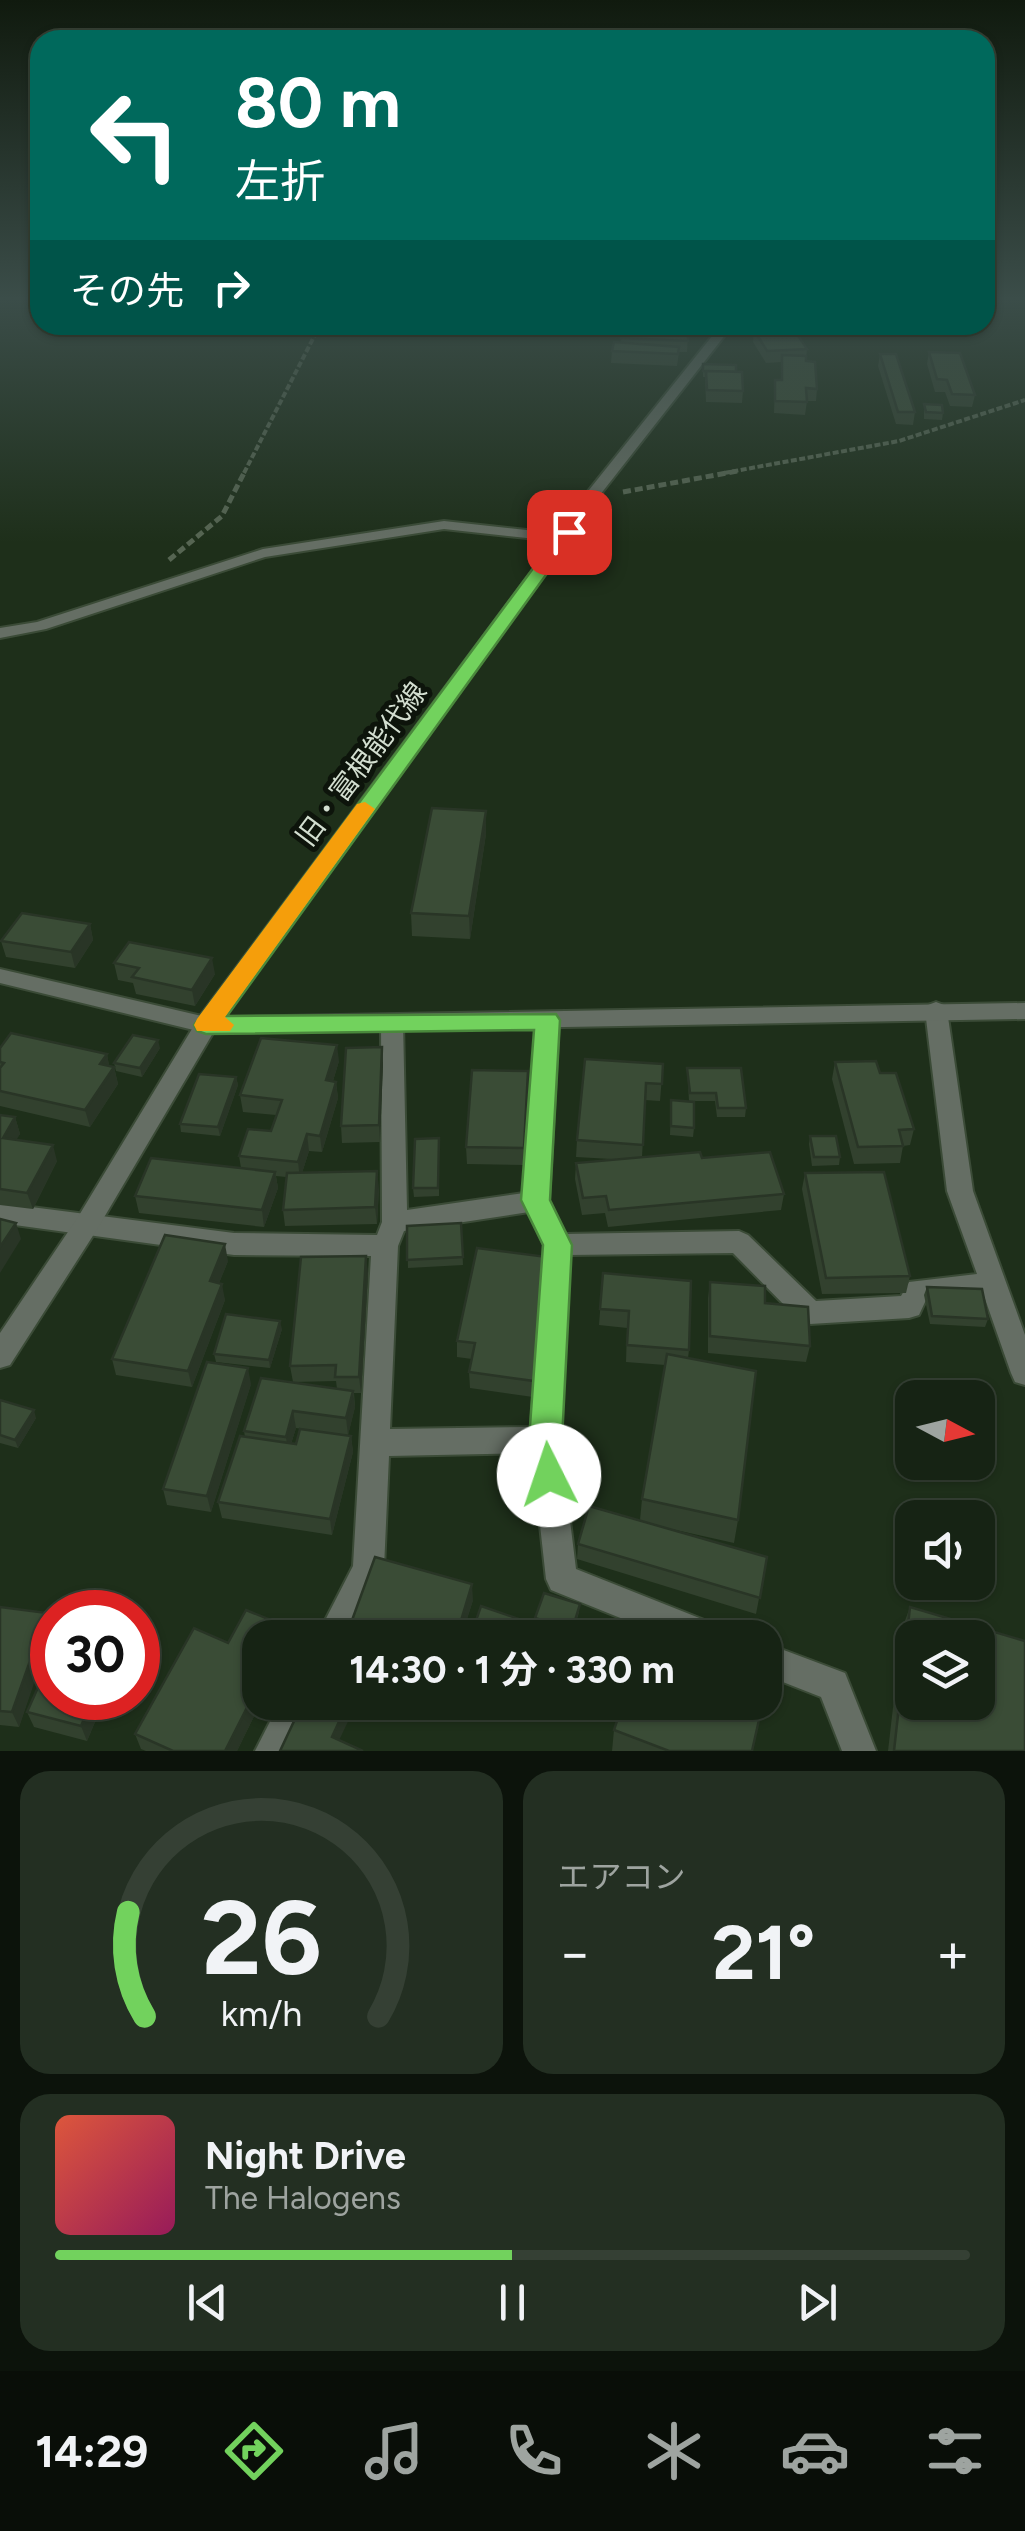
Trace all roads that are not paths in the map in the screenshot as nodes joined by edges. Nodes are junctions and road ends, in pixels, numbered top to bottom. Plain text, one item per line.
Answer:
1 (683, 380) edge
2 (564, 538) junction
3 (0, 633) edge
4 (0, 976) edge
5 (936, 1010) junction
6 (1025, 1012) edge
7 (548, 1020) junction
8 (392, 1022) junction
9 (206, 1025) junction
10 (536, 1200) junction
11 (0, 1213) edge
12 (87, 1224) junction
13 (390, 1234) junction
14 (557, 1245) junction
15 (993, 1284) junction
16 (0, 1356) edge
17 (1025, 1372) edge
18 (545, 1440) junction
19 (376, 1443) junction
20 (341, 1620) edge
21 (666, 1620) edge
22 (782, 1666) edge
23 (288, 1720) edge
24 (272, 1751) edge
25 (859, 1751) edge

1 - 2 street, 旧・富根能代線
2 - 3 street
2 - 9 street, 旧・富根能代線
4 - 9 street
5 - 6 street
5 - 7 street
5 - 15 street
7 - 8 street
7 - 10 street
8 - 9 street
8 - 13 street
9 - 12 street, 旧・富根能代線
10 - 13 street
10 - 14 street
11 - 12 street
12 - 13 street
12 - 16 street, 旧・富根能代線
13 - 19 street
14 - 15 street
14 - 18 street
15 - 17 street
18 - 19 street
18 - 21 street
19 - 20 street
22 - 25 street
23 - 24 street

